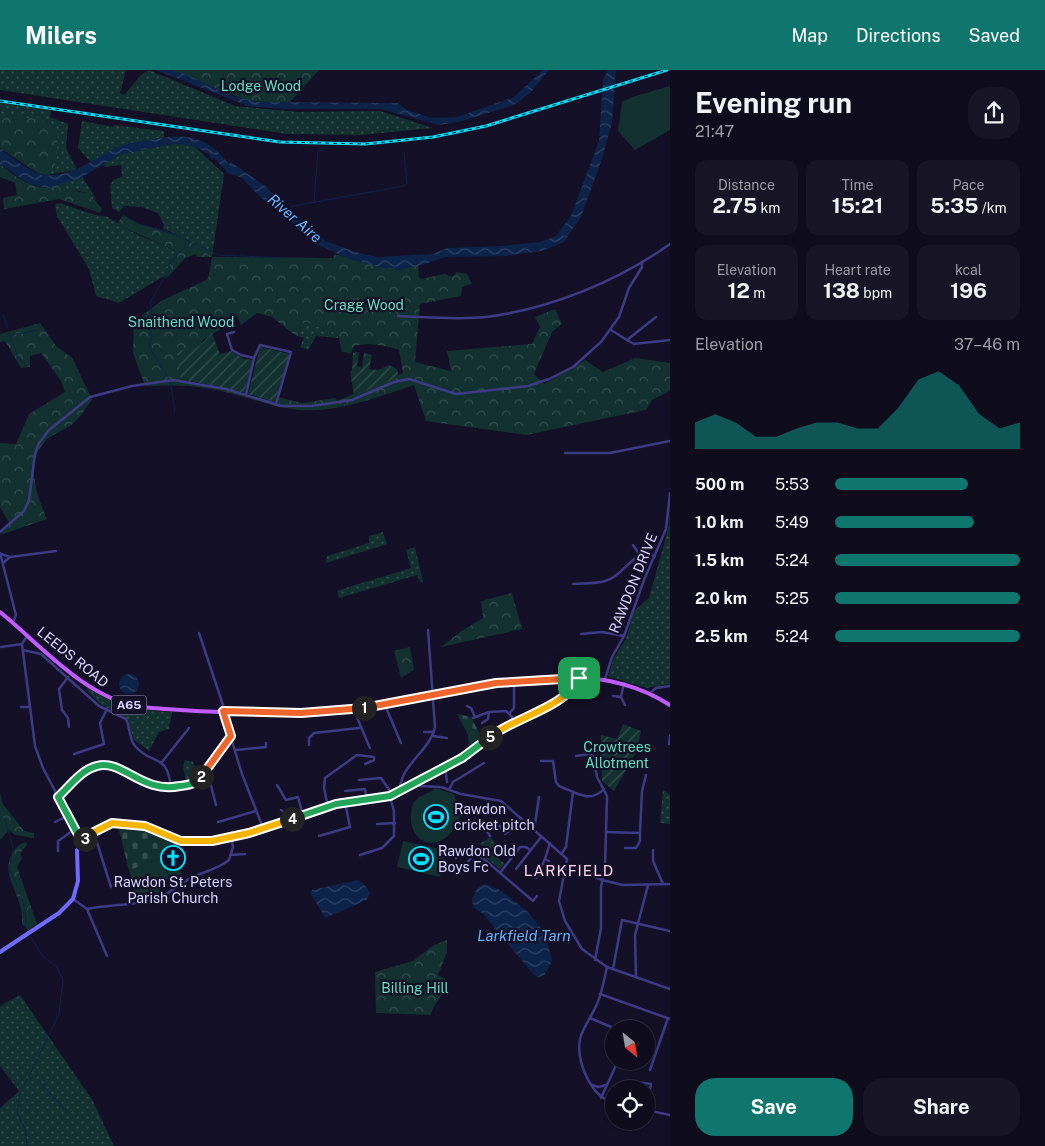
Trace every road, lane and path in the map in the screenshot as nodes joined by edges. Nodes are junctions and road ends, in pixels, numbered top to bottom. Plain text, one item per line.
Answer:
1 (670, 244) edge
2 (642, 262) junction
3 (398, 316) dead end
4 (656, 317) dead end
5 (611, 330) junction
6 (234, 332) dead end
7 (627, 340) junction
8 (670, 340) edge
9 (254, 358) junction
10 (246, 395) junction
11 (276, 404) junction
12 (670, 442) edge
13 (565, 453) dead end
14 (670, 492) edge
15 (0, 532) edge
16 (632, 545) dead end
17 (56, 551) dead end
18 (0, 553) edge
19 (640, 555) junction
20 (655, 556) junction
21 (10, 557) junction
22 (3, 564) junction
23 (573, 584) dead end
24 (0, 612) edge
25 (12, 622) junction
26 (428, 630) dead end
27 (199, 633) dead end
28 (581, 634) dead end
29 (28, 635) junction
30 (624, 636) junction
31 (22, 644) junction
32 (1, 647) edge
33 (23, 650) junction
34 (68, 677) junction
35 (579, 678) junction
36 (605, 679) junction
37 (514, 681) junction
38 (624, 683) junction
39 (670, 686) edge
40 (650, 693) junction
41 (432, 696) junction
42 (613, 696) dead end
43 (621, 697) junction
44 (385, 705) junction
45 (625, 705) dead end
46 (670, 705) edge
47 (467, 706) dead end
48 (22, 707) dead end
49 (29, 707) junction
50 (354, 709) junction
51 (106, 710) junction
52 (224, 711) junction
53 (489, 712) junction
54 (509, 714) junction
55 (513, 723) junction
56 (482, 724) dead end
57 (69, 727) dead end
58 (189, 728) dead end
59 (359, 728) junction
60 (424, 732) dead end
61 (434, 732) junction
62 (231, 736) junction
63 (433, 736) junction
64 (670, 736) edge
65 (447, 738) dead end
66 (266, 742) dead end
67 (401, 742) dead end
68 (668, 744) dead end
69 (309, 745) dead end
70 (370, 748) dead end
71 (236, 750) junction
72 (74, 754) dead end
73 (576, 756) dead end
74 (540, 761) dead end
75 (162, 762) junction
76 (484, 762) dead end
77 (365, 764) dead end
78 (445, 767) junction
79 (207, 770) junction
80 (646, 776) dead end
81 (359, 780) dead end
82 (447, 782) dead end
83 (414, 783) junction
84 (277, 785) dead end
85 (171, 788) junction
86 (604, 789) junction
87 (400, 790) junction
88 (448, 790) junction
89 (345, 791) dead end
90 (573, 792) junction
91 (391, 796) junction
92 (58, 797) junction
93 (539, 797) dead end
94 (367, 800) junction
95 (345, 802) junction
96 (216, 805) dead end
97 (328, 807) junction
98 (281, 810) dead end
99 (256, 811) junction
100 (303, 815) junction
101 (67, 816) junction
102 (286, 820) junction
103 (524, 821) junction
104 (55, 822) dead end
105 (218, 822) dead end
106 (395, 823) junction
107 (377, 824) dead end
108 (478, 826) dead end
109 (263, 828) junction
110 (532, 829) junction
111 (74, 830) junction
112 (486, 830) junction
113 (94, 832) junction
114 (606, 832) junction
115 (640, 833) junction
116 (319, 836) dead end
117 (490, 836) dead end
118 (231, 837) junction
119 (541, 837) junction
120 (82, 842) junction
121 (550, 843) junction
122 (459, 846) dead end
123 (507, 848) dead end
124 (625, 848) dead end
125 (463, 849) junction
126 (530, 850) junction
127 (653, 850) dead end
128 (58, 851) dead end
129 (474, 853) junction
130 (562, 853) junction
131 (245, 854) dead end
132 (515, 854) junction
133 (230, 855) junction
134 (360, 855) dead end
135 (456, 858) dead end
136 (545, 859) junction
137 (550, 861) dead end
138 (468, 862) dead end
139 (568, 866) junction
140 (516, 869) dead end
141 (500, 873) junction
142 (536, 878) dead end
143 (602, 880) junction
144 (663, 884) junction
145 (670, 884) edge
146 (648, 886) junction
147 (111, 887) dead end
148 (537, 896) dead end
149 (74, 899) junction
150 (533, 900) junction
151 (530, 905) dead end
152 (86, 909) junction
153 (637, 924) junction
154 (670, 932) edge
155 (0, 952) edge
156 (107, 956) dead end
157 (594, 960) junction
158 (607, 967) junction
159 (613, 969) junction
160 (636, 977) junction
161 (670, 989) edge
162 (600, 994) junction
163 (590, 1018) junction
164 (669, 1019) edge
165 (605, 1024) edge
166 (655, 1057) edge
167 (591, 1085) junction
168 (605, 1085) edge
169 (605, 1088) edge
170 (601, 1098) junction
171 (605, 1100) edge
172 (670, 1108) edge
173 (655, 1112) edge
174 (669, 1115) edge

1 - 2 street
2 - 3 street
2 - 5 street
4 - 7 street
5 - 7 street
5 - 11 street
6 - 9 street
7 - 8 street
9 - 10 street
9 - 11 street
10 - 11 street
10 - 15 street
12 - 13 street
14 - 20 street, RAWDON DRIVE
16 - 19 street
17 - 21 street
18 - 21 street
18 - 22 street
19 - 20 street
19 - 23 street
20 - 30 street, RAWDON DRIVE
21 - 22 street
22 - 25 street
24 - 25 main road, LEEDS ROAD / A65
25 - 29 main road, LEEDS ROAD / A65
26 - 41 street
27 - 52 street
28 - 30 street
29 - 31 street
29 - 52 main road, LEEDS ROAD / A65
30 - 36 street, RAWDON DRIVE
31 - 32 street
31 - 33 street
33 - 34 street
33 - 49 street
34 - 51 street
34 - 57 street
35 - 36 main road, LEEDS ROAD / A65
35 - 37 main road, LEEDS ROAD / A65
35 - 55 street
36 - 38 main road, LEEDS ROAD / A65
37 - 41 main road, LEEDS ROAD / A65
37 - 54 street
38 - 40 main road, LEEDS ROAD / A65
38 - 43 street
39 - 40 street
40 - 46 main road, LEEDS ROAD / A65
41 - 44 main road, LEEDS ROAD / A65
41 - 61 street
42 - 43 street
43 - 45 street
44 - 50 main road, LEEDS ROAD / A65
44 - 67 street
47 - 53 street
48 - 49 street
49 - 92 street
50 - 52 main road, LEEDS ROAD / A65
50 - 59 street
51 - 72 street
51 - 75 street
52 - 62 street
53 - 54 street
53 - 56 street
54 - 55 street
55 - 78 street
58 - 75 street
59 - 69 street
59 - 70 street
60 - 61 street
61 - 63 street
62 - 71 street
62 - 79 street
63 - 65 street
63 - 87 street
64 - 68 street
66 - 71 street
71 - 99 street
73 - 86 street
74 - 90 street
75 - 85 street
76 - 88 street
77 - 97 street
78 - 82 street
78 - 83 street
79 - 85 street
79 - 96 street
80 - 115 street
81 - 91 street
83 - 87 street
83 - 88 street
84 - 100 street
85 - 92 street
86 - 90 street
86 - 114 street
87 - 91 street
88 - 103 street
89 - 94 street
90 - 130 street
91 - 94 street
91 - 106 street
92 - 101 street
93 - 110 street
94 - 95 street
95 - 97 street
95 - 116 street
97 - 100 street
98 - 102 street
99 - 105 street
99 - 109 street
100 - 102 street
101 - 104 street
101 - 111 street
102 - 109 street
103 - 110 street
103 - 112 street
106 - 107 street
106 - 134 street
108 - 112 street
109 - 118 street
110 - 119 street
111 - 120 street
111 - 128 street
112 - 117 street
113 - 118 street
113 - 120 street
113 - 147 street
114 - 115 street
114 - 143 street
115 - 124 street
118 - 133 street
119 - 121 street
119 - 126 street
120 - 149 street
121 - 130 street
121 - 136 street
122 - 125 street
123 - 132 street
125 - 129 street
125 - 135 street
126 - 132 street
126 - 140 street
127 - 144 street
129 - 138 street
129 - 141 street
130 - 139 street
131 - 133 street
132 - 141 street
133 - 152 street
136 - 137 street
136 - 142 street
139 - 143 street
139 - 157 street
141 - 150 street
143 - 146 street
143 - 157 street
144 - 145 street
144 - 146 street
146 - 153 street
148 - 150 street
149 - 152 street
149 - 155 street
150 - 151 street
152 - 156 street
153 - 154 street
153 - 159 street
153 - 160 street
157 - 158 street
158 - 159 street
158 - 162 street
159 - 160 street
160 - 161 street
162 - 163 street
162 - 164 street
163 - 165 street
163 - 167 street
164 - 166 street
167 - 168 street
167 - 170 street
169 - 170 street
170 - 171 street
172 - 174 street
173 - 174 street

